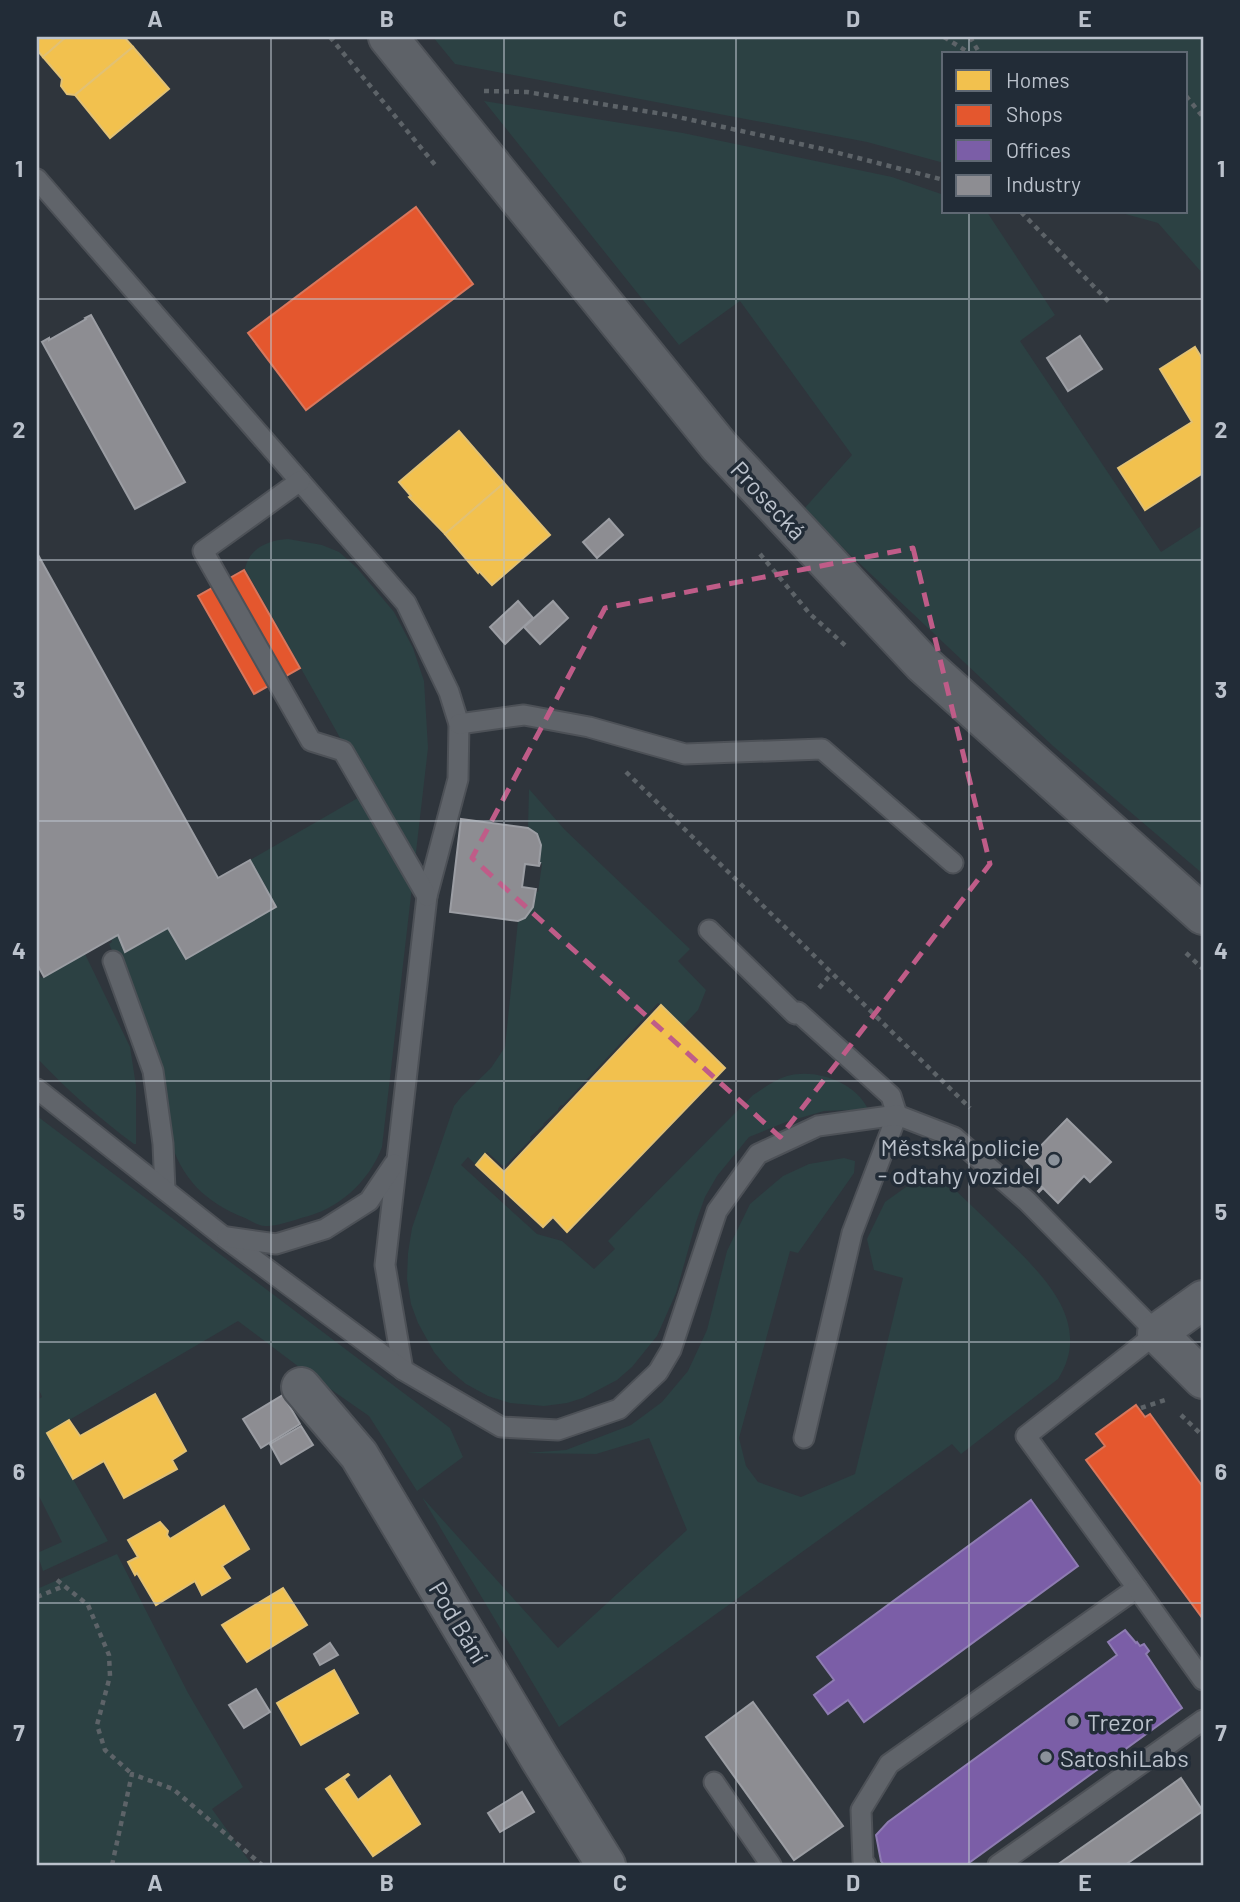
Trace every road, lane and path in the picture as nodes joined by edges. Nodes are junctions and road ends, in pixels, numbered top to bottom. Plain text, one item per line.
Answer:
1 (388, 37) edge
2 (944, 37) edge
3 (968, 52) edge
4 (430, 89) junction
5 (1188, 99) edge
6 (1203, 117) edge
7 (37, 179) edge
8 (942, 179) edge
9 (1023, 214) edge
10 (1109, 302) dead end
11 (300, 481) junction
12 (459, 724) junction
13 (577, 724) junction
14 (953, 863) dead end
15 (427, 896) junction
16 (1203, 915) edge
17 (709, 930) dead end
18 (113, 961) dead end
19 (37, 1088) edge
20 (975, 1113) dead end
21 (897, 1115) junction
22 (397, 1160) junction
23 (165, 1190) junction
24 (224, 1237) junction
25 (1203, 1300) edge
26 (1157, 1333) junction
27 (403, 1370) junction
28 (1203, 1379) edge
29 (301, 1387) dead end
30 (1141, 1408) dead end
31 (1203, 1436) edge
32 (804, 1438) dead end
33 (57, 1580) dead end
34 (64, 1586) junction
35 (1137, 1588) junction
36 (37, 1597) edge
37 (1203, 1680) edge
38 (1203, 1720) edge
39 (132, 1774) junction
40 (714, 1782) dead end
41 (862, 1864) edge
42 (112, 1865) edge
43 (262, 1865) edge
44 (606, 1865) edge
45 (771, 1865) edge
46 (998, 1865) edge

1 - 4 main road, Prosecká
2 - 3 path
4 - 8 path
4 - 16 main road, Prosecká
5 - 6 path
7 - 11 lane
9 - 10 path
11 - 12 lane
11 - 15 lane
12 - 13 lane
12 - 15 lane
13 - 14 lane
13 - 20 path
15 - 22 lane
17 - 21 lane
18 - 23 lane
19 - 23 lane
21 - 26 lane
21 - 27 lane
21 - 32 lane
22 - 24 lane
22 - 27 lane
23 - 24 lane
24 - 27 lane
25 - 26 street
26 - 28 street
26 - 35 lane
29 - 44 street, Pod Bání
30 - 31 path
33 - 34 path
34 - 36 path
34 - 39 path
35 - 37 lane
35 - 41 lane
38 - 46 lane
39 - 42 path
39 - 43 path
40 - 45 lane

